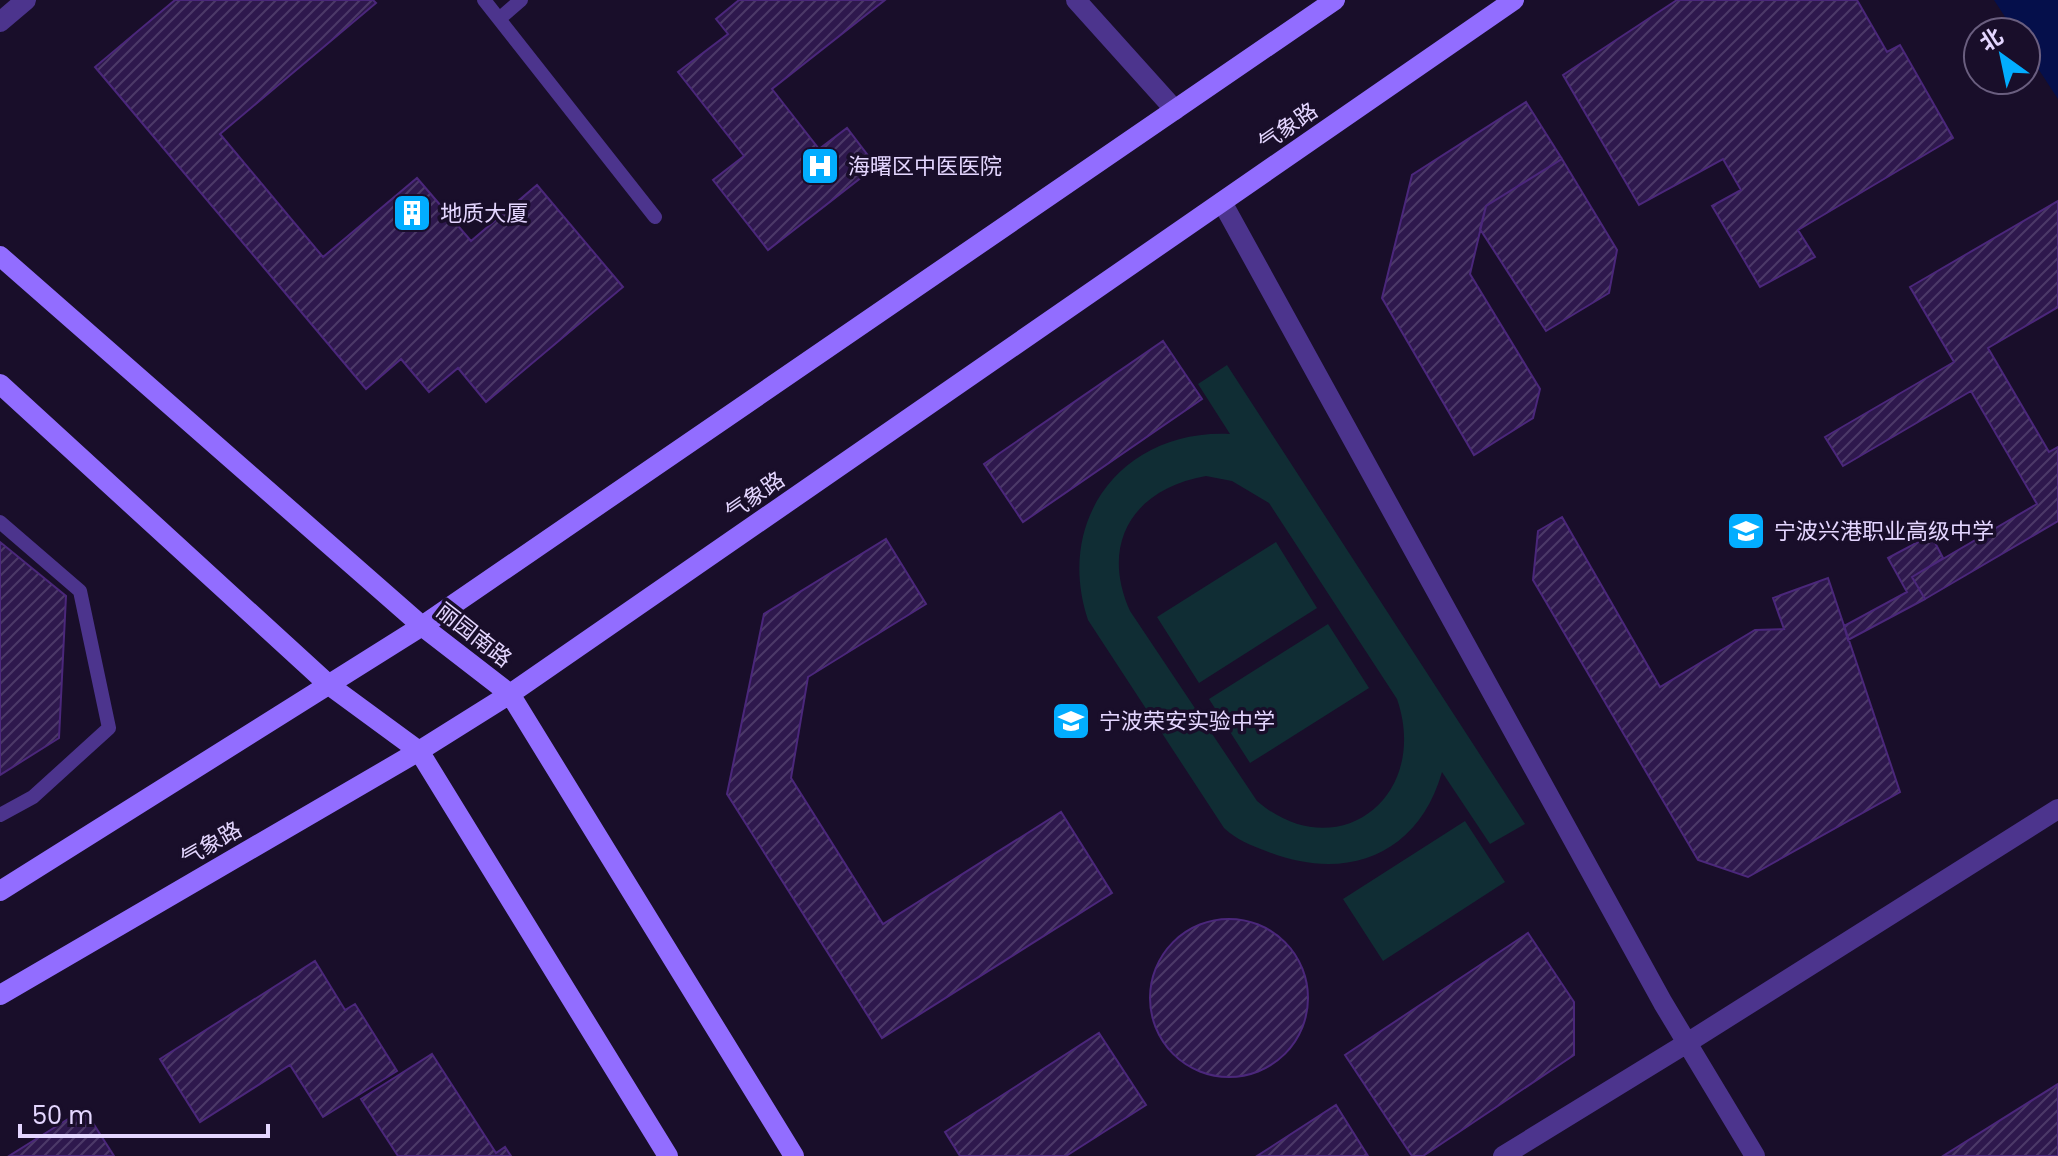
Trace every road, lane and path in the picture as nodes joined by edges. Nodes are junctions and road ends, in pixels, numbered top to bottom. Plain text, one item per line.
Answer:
1 (26, 0) edge
2 (484, 0) edge
3 (521, 0) edge
4 (1076, 0) edge
5 (1335, 0) edge
6 (1514, 0) edge
7 (499, 19) junction
8 (0, 22) edge
9 (1175, 110) junction
10 (1222, 202) junction
11 (655, 217) dead end
12 (0, 256) edge
13 (0, 384) edge
14 (0, 522) edge
15 (422, 626) junction
16 (329, 685) junction
17 (510, 694) junction
18 (419, 751) junction
19 (2058, 809) edge
20 (0, 815) edge
21 (0, 891) edge
22 (0, 995) edge
23 (1687, 1043) junction
24 (668, 1156) edge
25 (794, 1156) edge
26 (1503, 1156) edge
27 (1755, 1156) edge

1 - 8 street
2 - 7 lane
3 - 7 lane
4 - 9 street
5 - 9 street
6 - 10 street, 气象路
7 - 11 lane
9 - 15 street
10 - 17 street, 气象路
10 - 23 street
12 - 15 street, 丽园南路
13 - 16 street
14 - 20 lane
15 - 16 street
15 - 17 street, 丽园南路
16 - 18 street
16 - 21 street
17 - 18 street, 气象路
17 - 25 street, 丽园南路
18 - 22 street, 气象路
18 - 24 street
19 - 23 street
23 - 26 street
23 - 27 street

